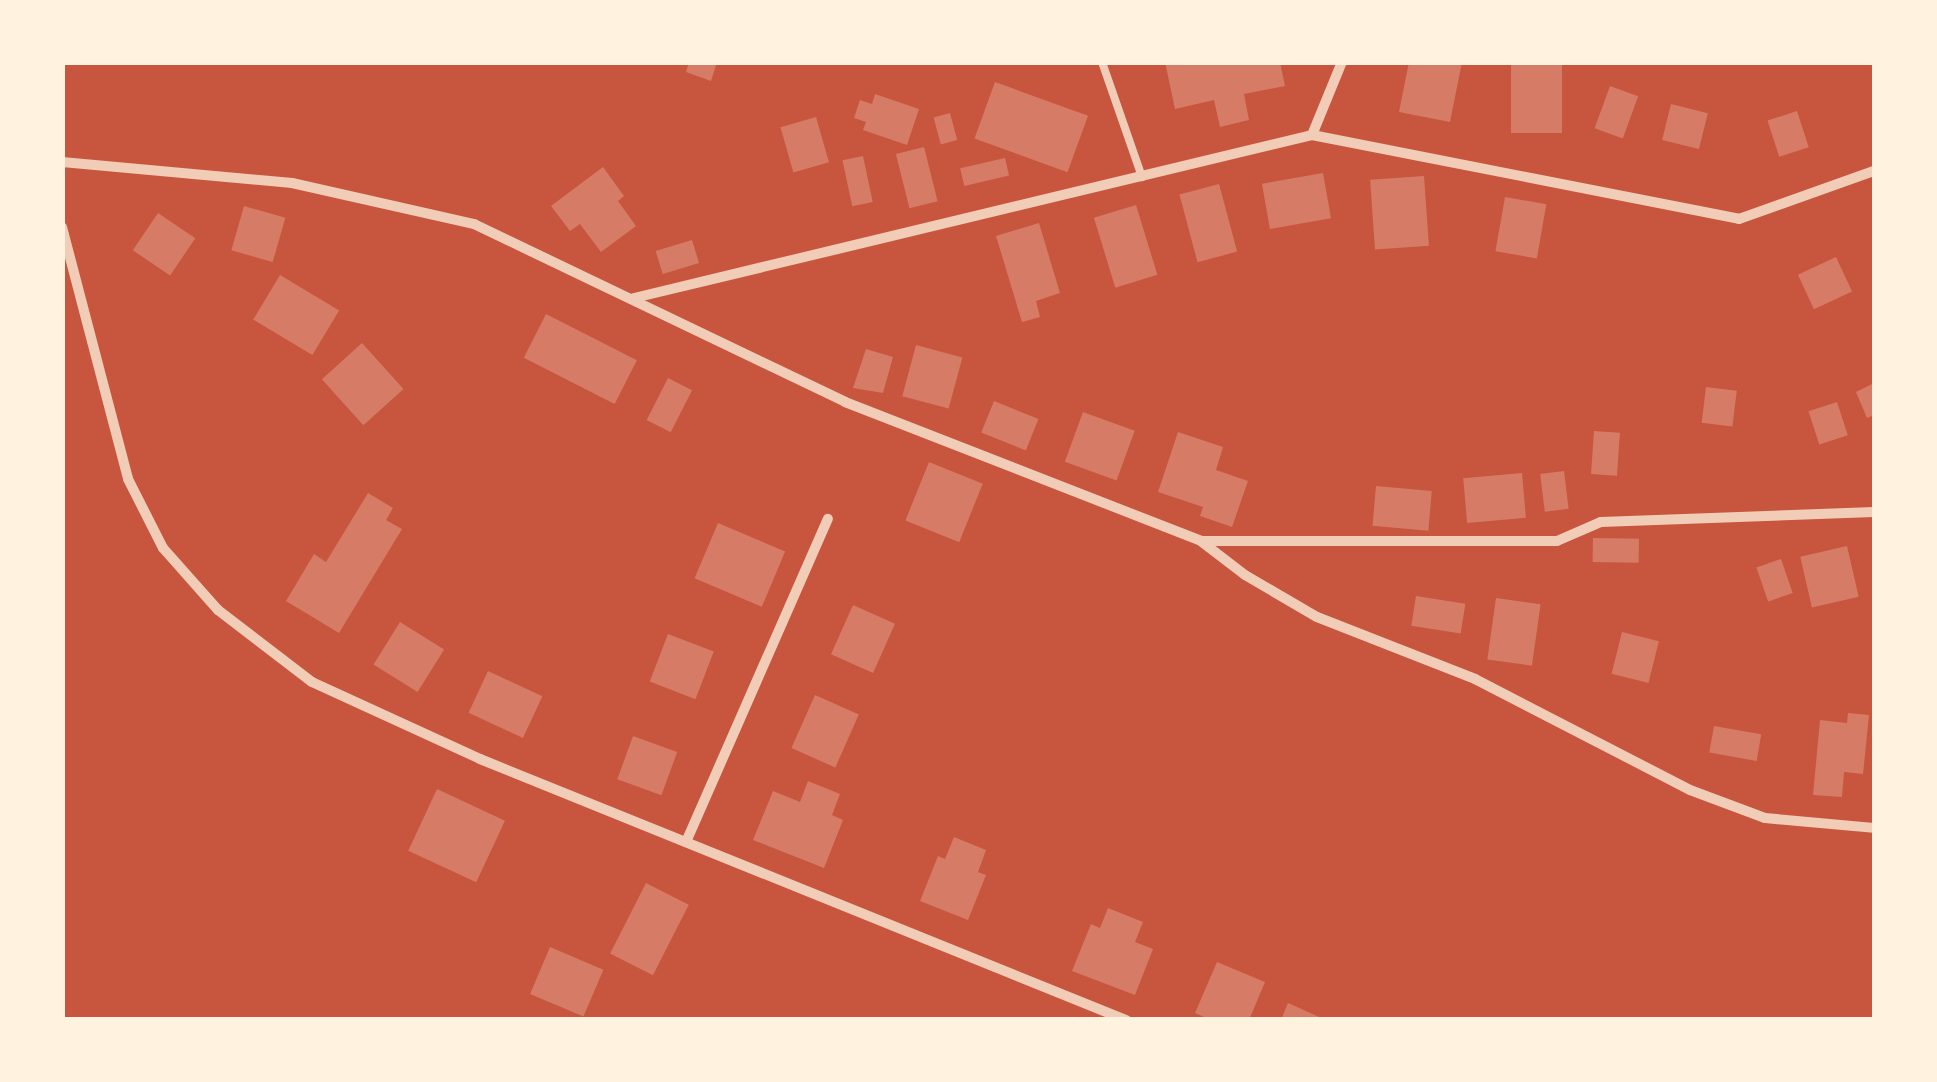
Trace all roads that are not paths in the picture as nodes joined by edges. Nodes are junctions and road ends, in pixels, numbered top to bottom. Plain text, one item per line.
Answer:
1 (1102, 62) edge
2 (1342, 62) edge
3 (1312, 135) junction
4 (62, 162) edge
5 (1874, 171) edge
6 (1142, 176) junction
7 (62, 227) edge
8 (634, 298) junction
9 (1874, 512) edge
10 (828, 519) dead end
11 (1201, 541) junction
12 (1874, 828) edge
13 (686, 842) junction
14 (1126, 1020) edge

1 - 6 lane
2 - 3 street
3 - 5 street
3 - 6 street
4 - 8 street
6 - 8 street
7 - 13 street
8 - 11 street
9 - 11 street
10 - 13 street
11 - 12 street
13 - 14 street

